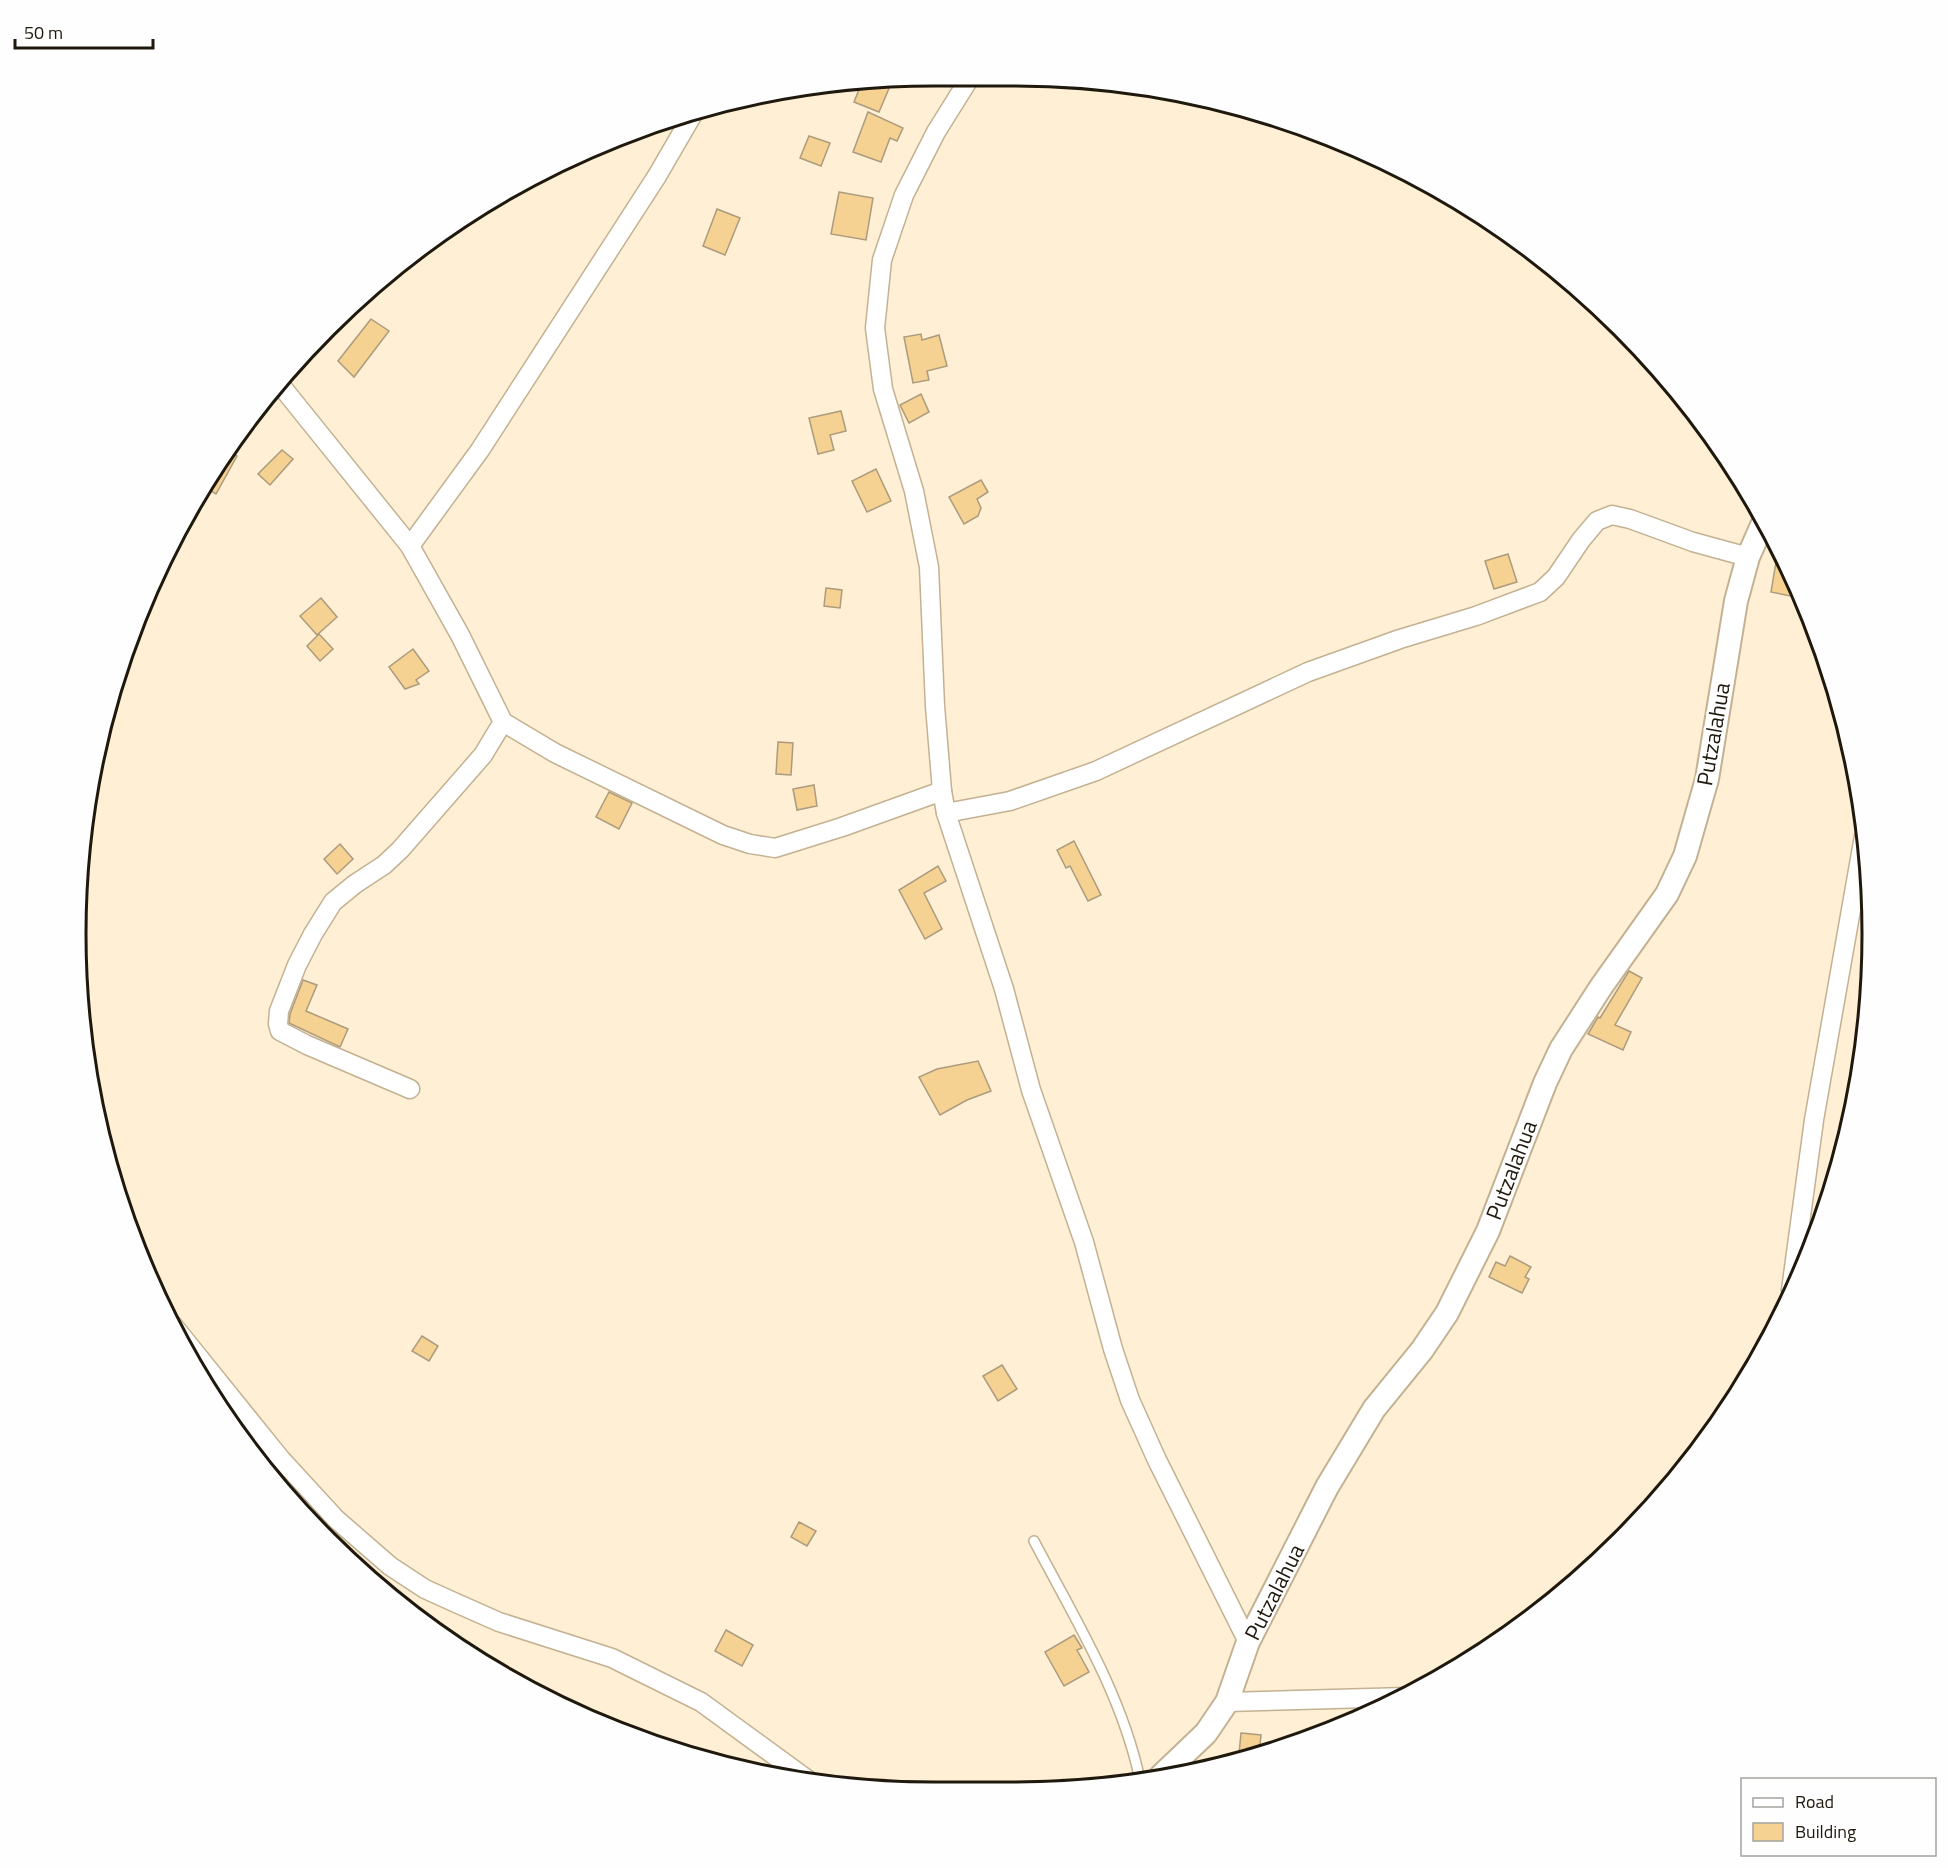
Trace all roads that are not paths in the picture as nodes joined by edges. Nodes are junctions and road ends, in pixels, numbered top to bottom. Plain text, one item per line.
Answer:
1 (966, 86) edge
2 (688, 122) edge
3 (284, 389) edge
4 (1760, 530) edge
5 (410, 546) junction
6 (1748, 556) junction
7 (503, 722) junction
8 (942, 791) junction
9 (946, 813) junction
10 (1859, 863) edge
11 (410, 1089) dead end
12 (1794, 1268) edge
13 (197, 1355) edge
14 (1034, 1540) dead end
15 (1248, 1642) junction
16 (1383, 1698) edge
17 (1227, 1702) junction
18 (1170, 1768) edge
19 (795, 1770) edge
20 (1138, 1773) edge

1 - 8 street
2 - 5 street
3 - 5 street
4 - 6 street, Putzalahua
5 - 7 street
6 - 9 street
6 - 15 street, Putzalahua
7 - 8 street
7 - 11 street
8 - 9 street
9 - 15 street
10 - 12 street
13 - 19 street
14 - 20 lane
15 - 17 street, Putzalahua
16 - 17 street
17 - 18 street, Putzalahua

